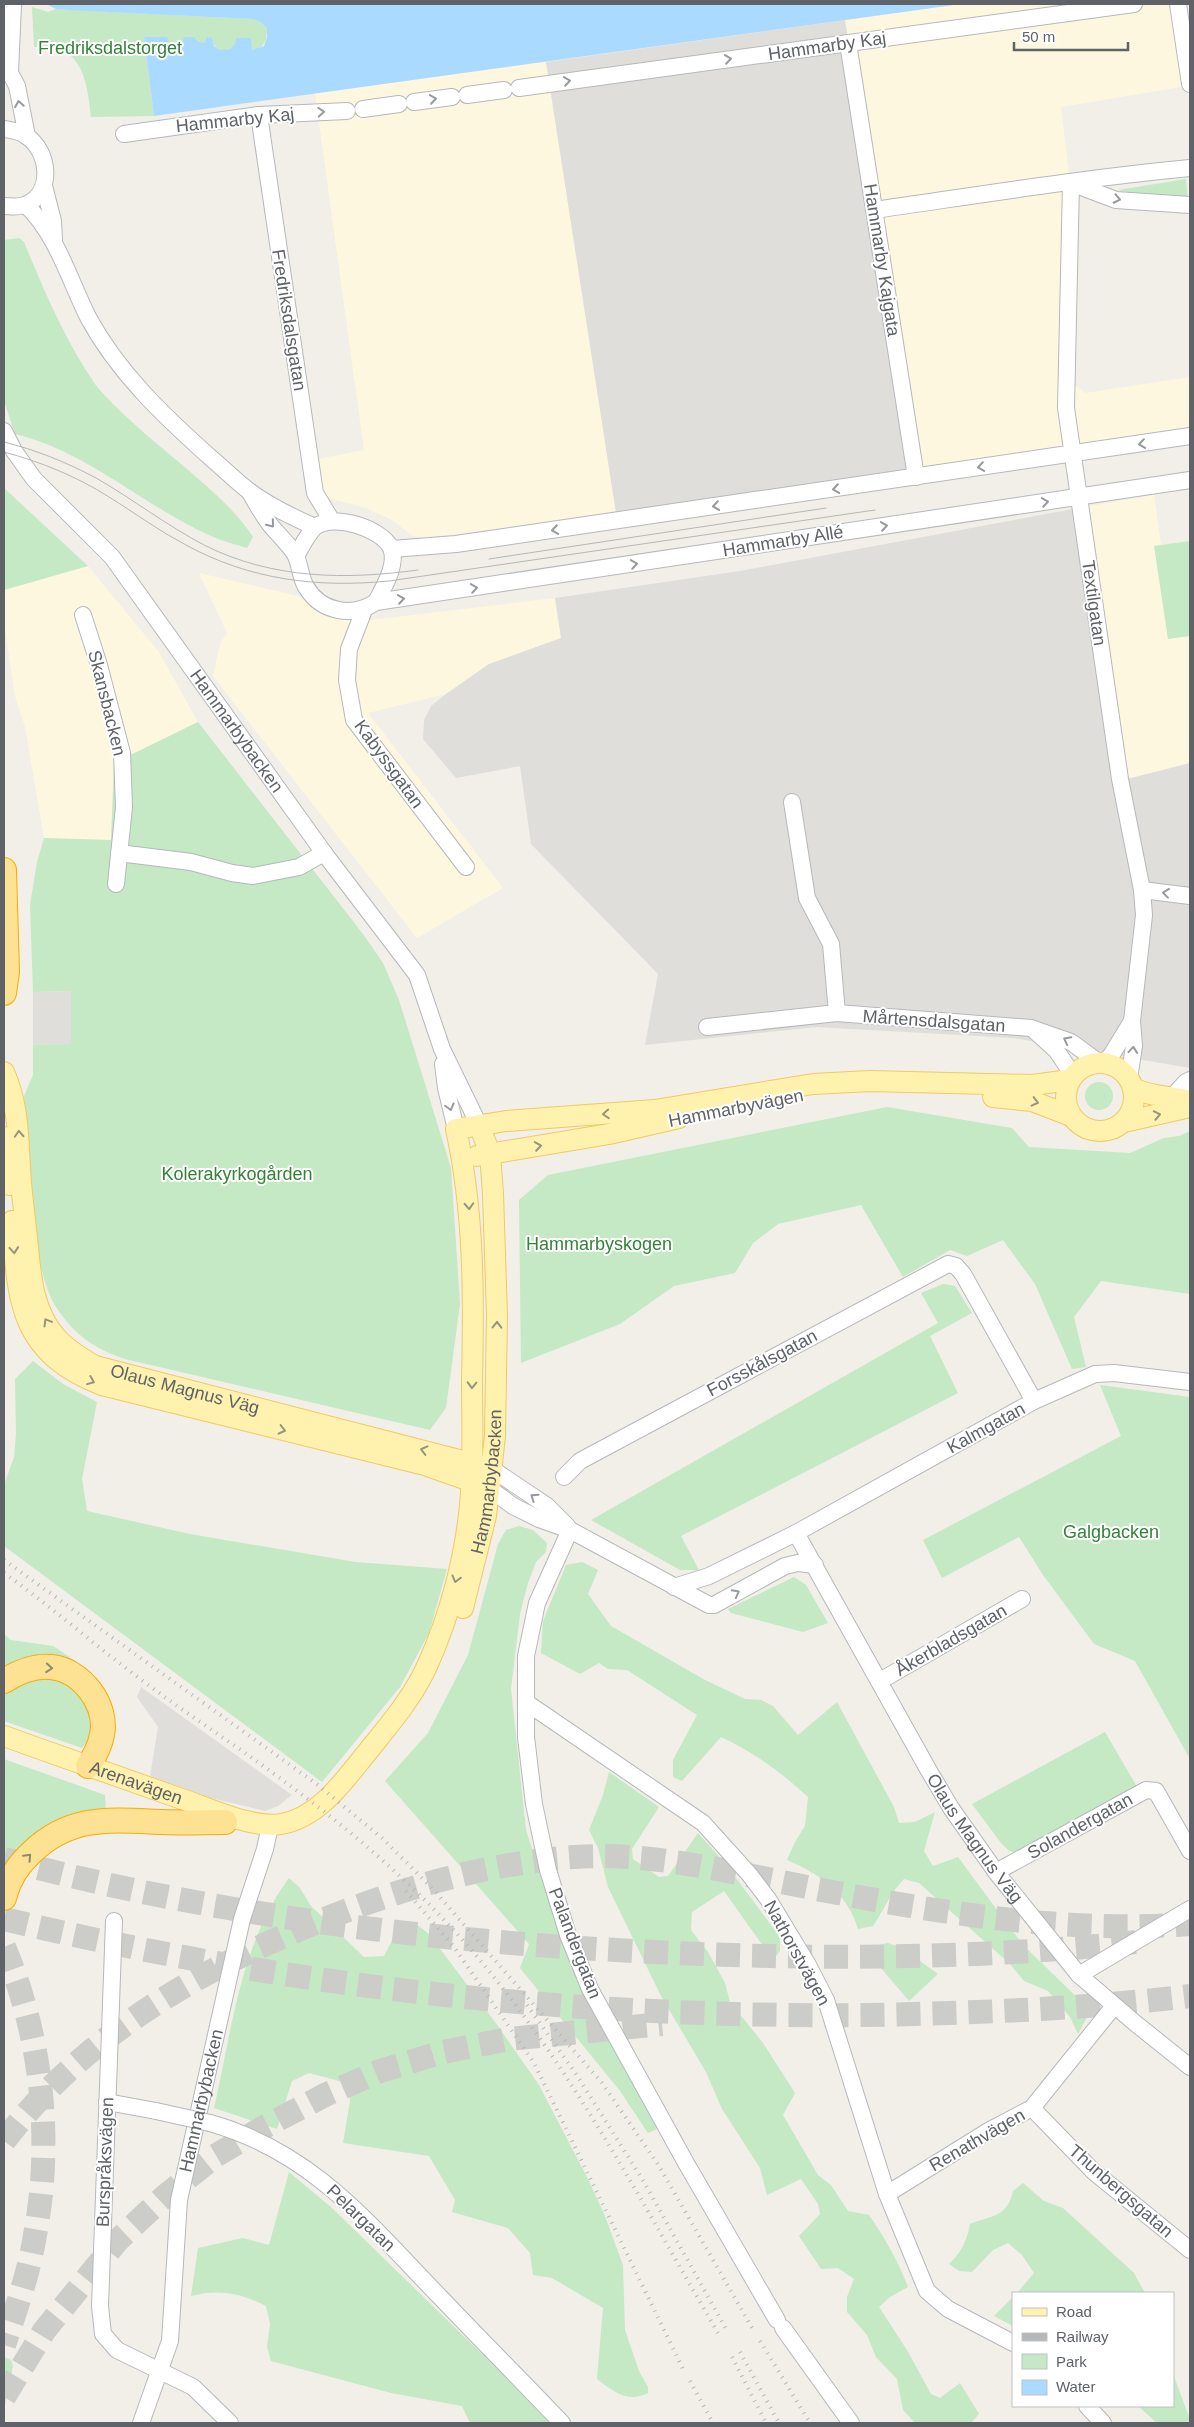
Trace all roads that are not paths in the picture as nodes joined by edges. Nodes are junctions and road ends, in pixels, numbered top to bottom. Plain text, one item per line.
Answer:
1 (13, 4) edge
2 (1134, 4) edge
3 (1178, 4) edge
4 (848, 43) junction
5 (7, 77) edge
6 (1190, 84) edge
7 (259, 115) junction
8 (4, 129) edge
9 (124, 134) dead end
10 (26, 136) junction
11 (1190, 168) edge
12 (1071, 183) junction
13 (44, 186) junction
14 (26, 205) junction
15 (1190, 205) edge
16 (4, 206) edge
17 (874, 210) junction
18 (54, 242) junction
19 (4, 431) edge
20 (1190, 436) edge
21 (1073, 454) junction
22 (916, 477) junction
23 (1190, 480) edge
24 (249, 491) junction
25 (1079, 497) junction
26 (332, 521) junction
27 (315, 527) junction
28 (392, 549) junction
29 (296, 556) junction
30 (370, 606) junction
31 (341, 612) junction
32 (83, 615) dead end
33 (349, 649) junction
34 (792, 802) dead end
35 (119, 853) junction
36 (324, 853) junction
37 (466, 867) dead end
38 (4, 870) edge
39 (116, 884) dead end
40 (1142, 890) junction
41 (1190, 896) edge
42 (6, 982) edge
43 (837, 1013) junction
44 (1132, 1021) junction
45 (707, 1027) dead end
46 (1031, 1028) junction
47 (442, 1049) junction
48 (1101, 1062) junction
49 (4, 1072) edge
50 (1071, 1077) junction
51 (1190, 1080) edge
52 (1131, 1084) junction
53 (1181, 1099) edge
54 (1190, 1106) edge
55 (1071, 1116) junction
56 (1124, 1122) junction
57 (479, 1125) junction
58 (456, 1129) junction
59 (4, 1137) edge
60 (490, 1153) junction
61 (462, 1158) junction
62 (15, 1184) junction
63 (1190, 1382) edge
64 (1034, 1402) junction
65 (472, 1471) junction
66 (564, 1477) dead end
67 (491, 1479) junction
68 (570, 1530) junction
69 (796, 1533) junction
70 (815, 1565) junction
71 (674, 1587) junction
72 (1022, 1599) dead end
73 (4, 1681) edge
74 (880, 1681) junction
75 (527, 1703) junction
76 (4, 1736) edge
77 (4, 1748) edge
78 (88, 1766) junction
79 (225, 1822) junction
80 (269, 1831) junction
81 (1190, 1850) edge
82 (996, 1872) junction
83 (4, 1898) edge
84 (1190, 1909) edge
85 (114, 1921) dead end
86 (1079, 1974) junction
87 (1114, 2006) junction
88 (1190, 2067) edge
89 (107, 2102) junction
90 (1032, 2108) junction
91 (887, 2194) junction
92 (1190, 2250) edge
93 (1012, 2342) edge
94 (159, 2369) junction
95 (1088, 2407) edge
96 (141, 2423) edge
97 (230, 2423) edge
98 (562, 2423) edge
99 (851, 2423) edge
100 (1103, 2423) edge

1 - 5 street
2 - 4 street, Hammarby Kaj
3 - 6 street
7 -> 4 street, Hammarby Kaj
4 - 17 street, Hammarby Kajgata
10 -> 5 street
7 - 9 street, Hammarby Kaj
7 - 26 street, Fredriksdalsgatan
8 - 10 street
10 - 13 street
11 - 12 street
12 -> 15 street
12 - 17 street
12 - 21 street, Textilgatan
13 - 14 street
13 - 18 street
14 - 16 street
14 - 18 street
17 - 22 street, Hammarby Kajgata
18 - 24 street
19 - 36 street, Hammarbybacken
20 -> 21 street
21 -> 22 street
21 - 25 street, Textilgatan
22 -> 28 street
23 - 25 street, Hammarby Allé
24 - 27 street
24 -> 29 street
30 -> 25 street, Hammarby Allé
25 - 40 street, Textilgatan
26 - 27 street
26 - 28 street
27 - 29 street
28 - 30 street
29 - 31 street
30 - 31 street, Hammarby Allé
30 - 33 street, Kabyssgatan
31 - 33 street, Kabyssgatan
32 - 35 street, Skansbacken
33 - 37 street, Kabyssgatan
34 - 43 street, Mårtensdalsgatan
35 - 36 street
35 - 39 street, Skansbacken
36 - 47 street, Hammarbybacken
38 - 42 highway
41 -> 40 street
40 - 44 street, Textilgatan
43 - 45 street, Mårtensdalsgatan
43 - 46 street, Mårtensdalsgatan
44 - 48 street, Textilgatan
52 -> 44 street, Textilgatan
48 -> 46 street, Mårtensdalsgatan
46 - 50 street, Mårtensdalsgatan
47 - 57 street, Hammarbybacken
47 -> 58 street, Hammarbybacken
48 - 50 main road, Hammarbyvägen
48 - 52 main road
62 -> 49 main road, Olaus Magnus Väg
50 - 55 main road
50 -> 57 main road, Hammarbyvägen
51 - 53 street
52 - 53 main road
52 - 56 main road
56 -> 54 main road, Hammarbyvägen
55 - 56 main road, Hammarbyvägen
60 -> 55 main road, Hammarbyvägen
57 - 58 main road, Hammarbyvägen
57 - 60 main road, Hammarbybacken
58 - 61 main road, Hammarbybacken
59 - 62 main road, Olaus Magnus Väg
60 - 61 main road, Hammarbyvägen
67 -> 60 main road, Hammarbybacken
61 -> 65 main road, Hammarbybacken
62 - 65 main road, Olaus Magnus Väg
63 - 64 street, Kalmgatan
64 - 66 street, Forsskålsgatan
64 - 69 street, Kalmgatan
65 - 67 main road, Olaus Magnus Väg
65 -> 80 main road, Hammarbybacken
67 - 68 street, Olaus Magnus Väg
67 - 80 main road, Hammarbybacken
68 - 71 street, Olaus Magnus Väg
68 - 75 street, Palandergatan
69 - 70 street, Olaus Magnus Väg
69 - 71 street
71 -> 70 street, Olaus Magnus Väg
70 - 74 street, Olaus Magnus Väg
72 - 74 street, Åkerbladsgatan
73 -> 78 highway
74 - 82 street, Olaus Magnus Väg
75 - 91 street, Nathorstvägen
75 - 99 street, Palandergatan
76 - 78 main road, Arenavägen
77 - 79 main road, Arenavägen
78 - 80 main road, Arenavägen
79 - 80 main road, Arenavägen
83 -> 79 highway
80 - 94 street, Hammarbybacken
81 - 82 street, Solandergatan
82 - 86 street, Olaus Magnus Väg
84 - 86 street
85 - 89 street, Burspråksvägen
86 - 87 street, Olaus Magnus Väg
87 - 88 street, Olaus Magnus Väg
87 - 90 street, Renathvägen
89 - 94 street, Burspråksvägen
89 - 98 street, Pelargatan, bridge
90 - 91 street, Renathvägen
90 - 92 street, Thunbergsgatan
91 - 93 street, Nathorstvägen
94 - 96 street, Hammarbybacken
94 - 97 street, Burspråksvägen
95 - 100 street

